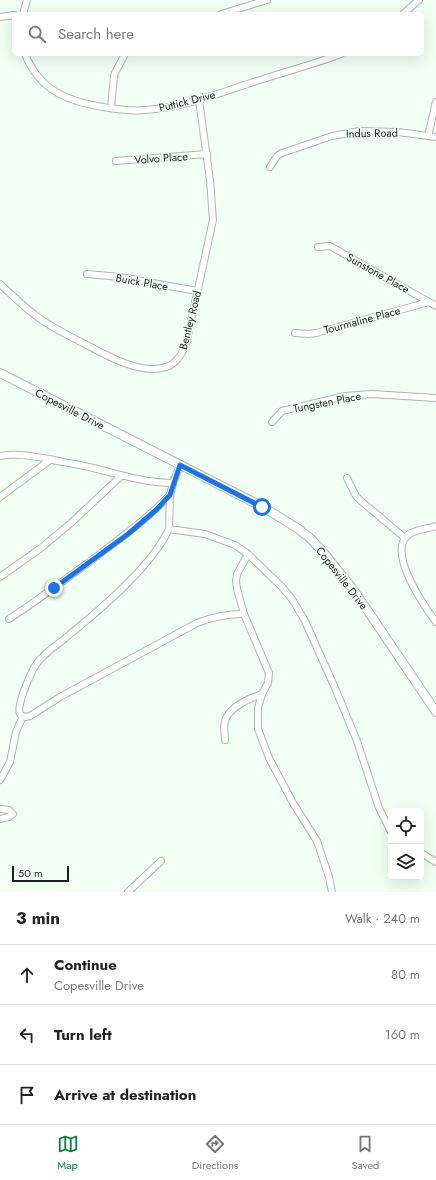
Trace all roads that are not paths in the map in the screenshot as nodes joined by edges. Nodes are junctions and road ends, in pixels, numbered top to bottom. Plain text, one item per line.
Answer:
1 (27, 0) edge
2 (268, 0) edge
3 (419, 0) edge
4 (24, 12) edge
5 (228, 12) edge
6 (405, 12) edge
7 (12, 16) edge
8 (0, 17) edge
9 (26, 56) edge
10 (124, 56) edge
11 (335, 56) edge
12 (199, 100) junction
13 (436, 102) edge
14 (111, 108) junction
15 (428, 136) junction
16 (436, 137) edge
17 (207, 154) junction
18 (116, 161) dead end
19 (270, 167) dead end
20 (318, 246) dead end
21 (87, 274) dead end
22 (0, 284) edge
23 (197, 291) junction
24 (429, 302) junction
25 (436, 306) edge
26 (295, 333) dead end
27 (0, 372) edge
28 (436, 398) edge
29 (272, 422) dead end
30 (0, 456) edge
31 (50, 460) junction
32 (180, 465) junction
33 (121, 476) junction
34 (347, 478) dead end
35 (173, 483) junction
36 (170, 495) junction
37 (0, 497) edge
38 (436, 526) edge
39 (169, 529) junction
40 (405, 538) junction
41 (248, 554) junction
42 (0, 577) edge
43 (244, 614) junction
44 (9, 619) dead end
45 (436, 622) edge
46 (262, 694) junction
47 (436, 712) edge
48 (23, 716) junction
49 (225, 740) dead end
50 (0, 780) edge
51 (0, 809) edge
52 (0, 819) edge
53 (388, 826) edge
54 (424, 855) edge
55 (161, 861) dead end
56 (436, 862) edge
57 (128, 892) edge
58 (332, 892) edge

1 - 4 street
2 - 5 street
3 - 6 street
7 - 8 street
9 - 14 street, Puttick Drive
10 - 14 street
11 - 12 street, Puttick Drive
12 - 14 street, Puttick Drive
12 - 17 street, Bentley Road
13 - 15 street
15 - 16 street, Indus Road
15 - 19 street, Indus Road
17 - 18 street, Volvo Place
17 - 23 street, Bentley Road
20 - 24 street, Sunstone Place
21 - 23 street, Buick Place
22 - 23 street, Bentley Road
24 - 25 street, Sunstone Place
24 - 26 street, Tourmaline Place
27 - 32 street, Copesville Drive
28 - 29 street, Tungsten Place
30 - 31 street
31 - 33 street
31 - 37 street
32 - 35 street
32 - 47 street, Copesville Drive
33 - 35 street
33 - 42 street
34 - 40 street
35 - 36 street
36 - 39 street
36 - 44 street
38 - 40 street
39 - 41 street
39 - 48 street
40 - 45 street
41 - 43 street
41 - 53 street
43 - 46 street
43 - 48 street
46 - 49 street
46 - 58 street
48 - 50 street
51 - 52 street
54 - 56 street
55 - 57 street

